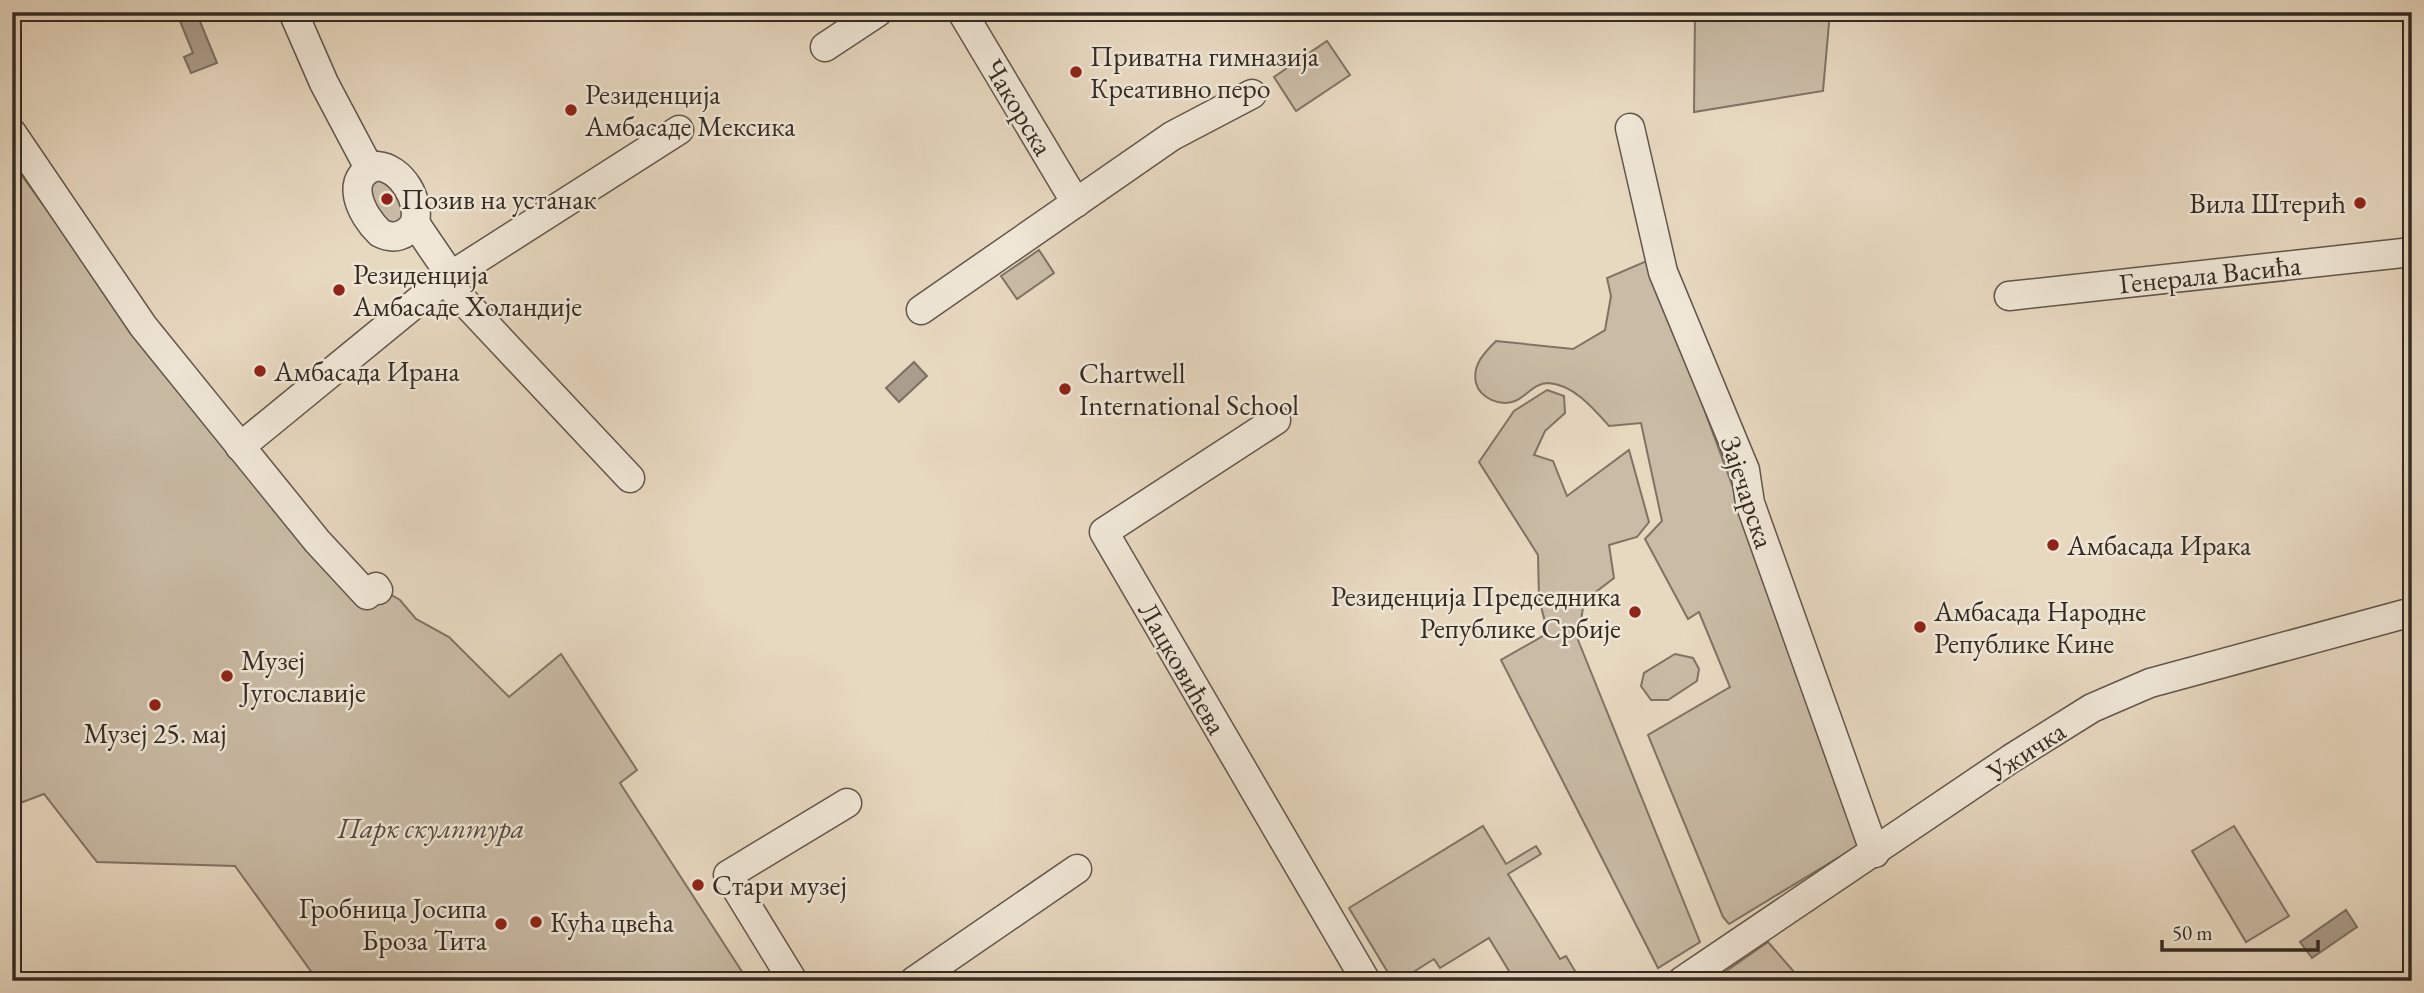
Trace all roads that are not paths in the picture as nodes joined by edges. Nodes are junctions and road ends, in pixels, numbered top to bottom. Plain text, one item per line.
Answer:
1 (293, 12) edge
2 (878, 12) edge
3 (962, 12) edge
4 (825, 47) dead end
5 (1252, 93) dead end
6 (1630, 128) dead end
7 (679, 130) dead end
8 (12, 133) edge
9 (369, 169) junction
10 (1076, 202) junction
11 (415, 223) junction
12 (2412, 252) edge
13 (448, 278) junction
14 (2009, 296) dead end
15 (921, 310) dead end
16 (1276, 420) dead end
17 (240, 447) junction
18 (630, 478) dead end
19 (378, 590) dead end
20 (2412, 612) edge
21 (848, 803) dead end
22 (1875, 853) junction
23 (1077, 869) dead end
24 (793, 981) edge
25 (914, 981) edge
26 (1366, 981) edge
27 (1682, 981) edge

1 - 9 street
2 - 4 street
3 - 10 street, Чакорска
5 - 10 street
6 - 22 street, Зајечарска
7 - 13 street
8 - 17 street
9 - 11 street
9 - 11 street
10 - 15 street
11 - 13 street
12 - 14 street, Генерала Васића
13 - 17 street
13 - 18 street
16 - 26 street, Лацковићева
17 - 19 street
20 - 22 street, Ужичка
21 - 24 street
22 - 27 street, Ужичка
23 - 25 street

